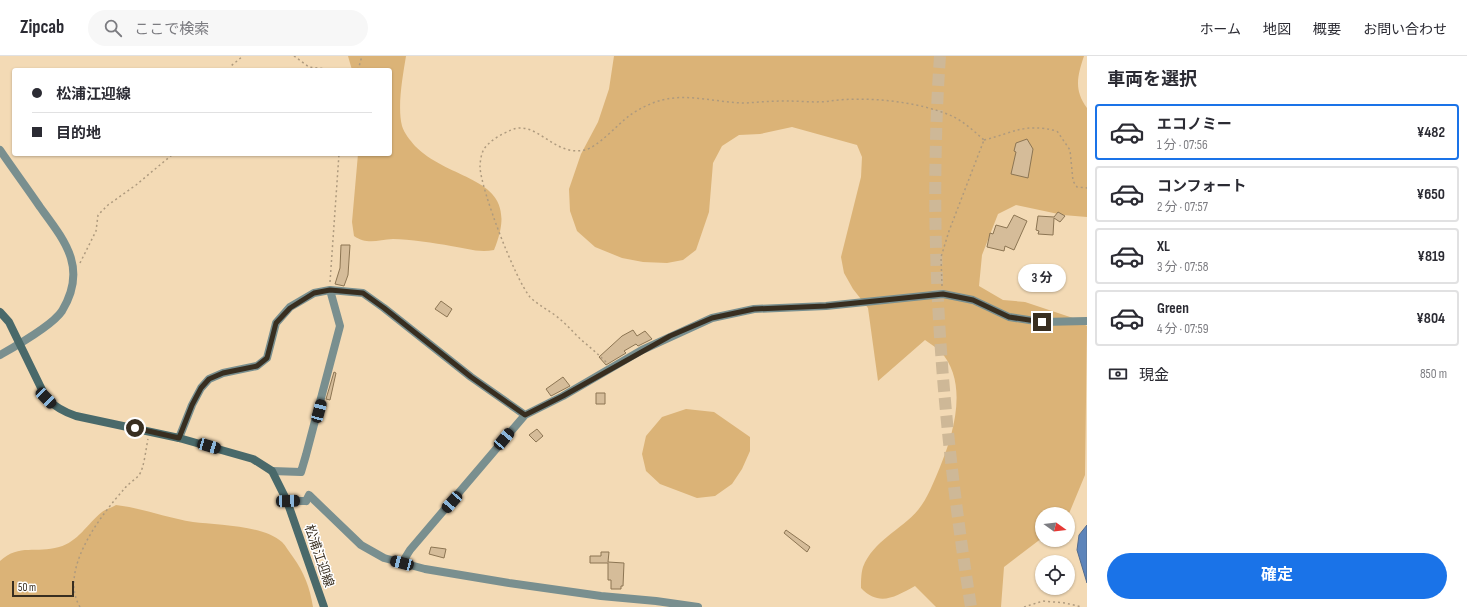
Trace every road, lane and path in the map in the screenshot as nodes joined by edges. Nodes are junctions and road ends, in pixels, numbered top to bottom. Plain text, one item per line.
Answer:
1 (243, 56) edge
2 (294, 56) edge
3 (362, 56) edge
4 (230, 68) edge
5 (322, 68) edge
6 (359, 68) edge
7 (984, 140) junction
8 (0, 150) edge
9 (171, 156) edge
10 (339, 156) edge
11 (1087, 188) edge
12 (74, 274) junction
13 (330, 290) junction
14 (943, 294) junction
15 (0, 312) edge
16 (1087, 321) edge
17 (20, 344) junction
18 (0, 355) edge
19 (611, 368) junction
20 (525, 415) junction
21 (150, 432) junction
22 (179, 438) junction
23 (272, 471) junction
24 (288, 501) junction
25 (402, 563) junction
26 (636, 603) edge
27 (80, 607) edge
28 (324, 607) edge
29 (698, 607) edge
30 (1024, 607) edge
31 (1082, 607) edge

1 - 4 path
2 - 5 path
3 - 6 path
7 - 11 path
7 - 14 path
7 - 19 path
8 - 12 street
9 - 12 path
10 - 13 path
12 - 17 street
13 - 20 street
13 - 22 street
13 - 23 street
14 - 16 street
14 - 19 street
15 - 17 main road, 松浦江迎線
17 - 18 street
17 - 21 main road, 松浦江迎線
19 - 20 street
20 - 25 street
21 - 22 main road, 松浦江迎線
21 - 27 path
22 - 23 main road, 松浦江迎線
23 - 24 main road, 松浦江迎線
24 - 25 street
24 - 28 main road, 松浦江迎線
25 - 26 street
26 - 29 street
30 - 31 path

